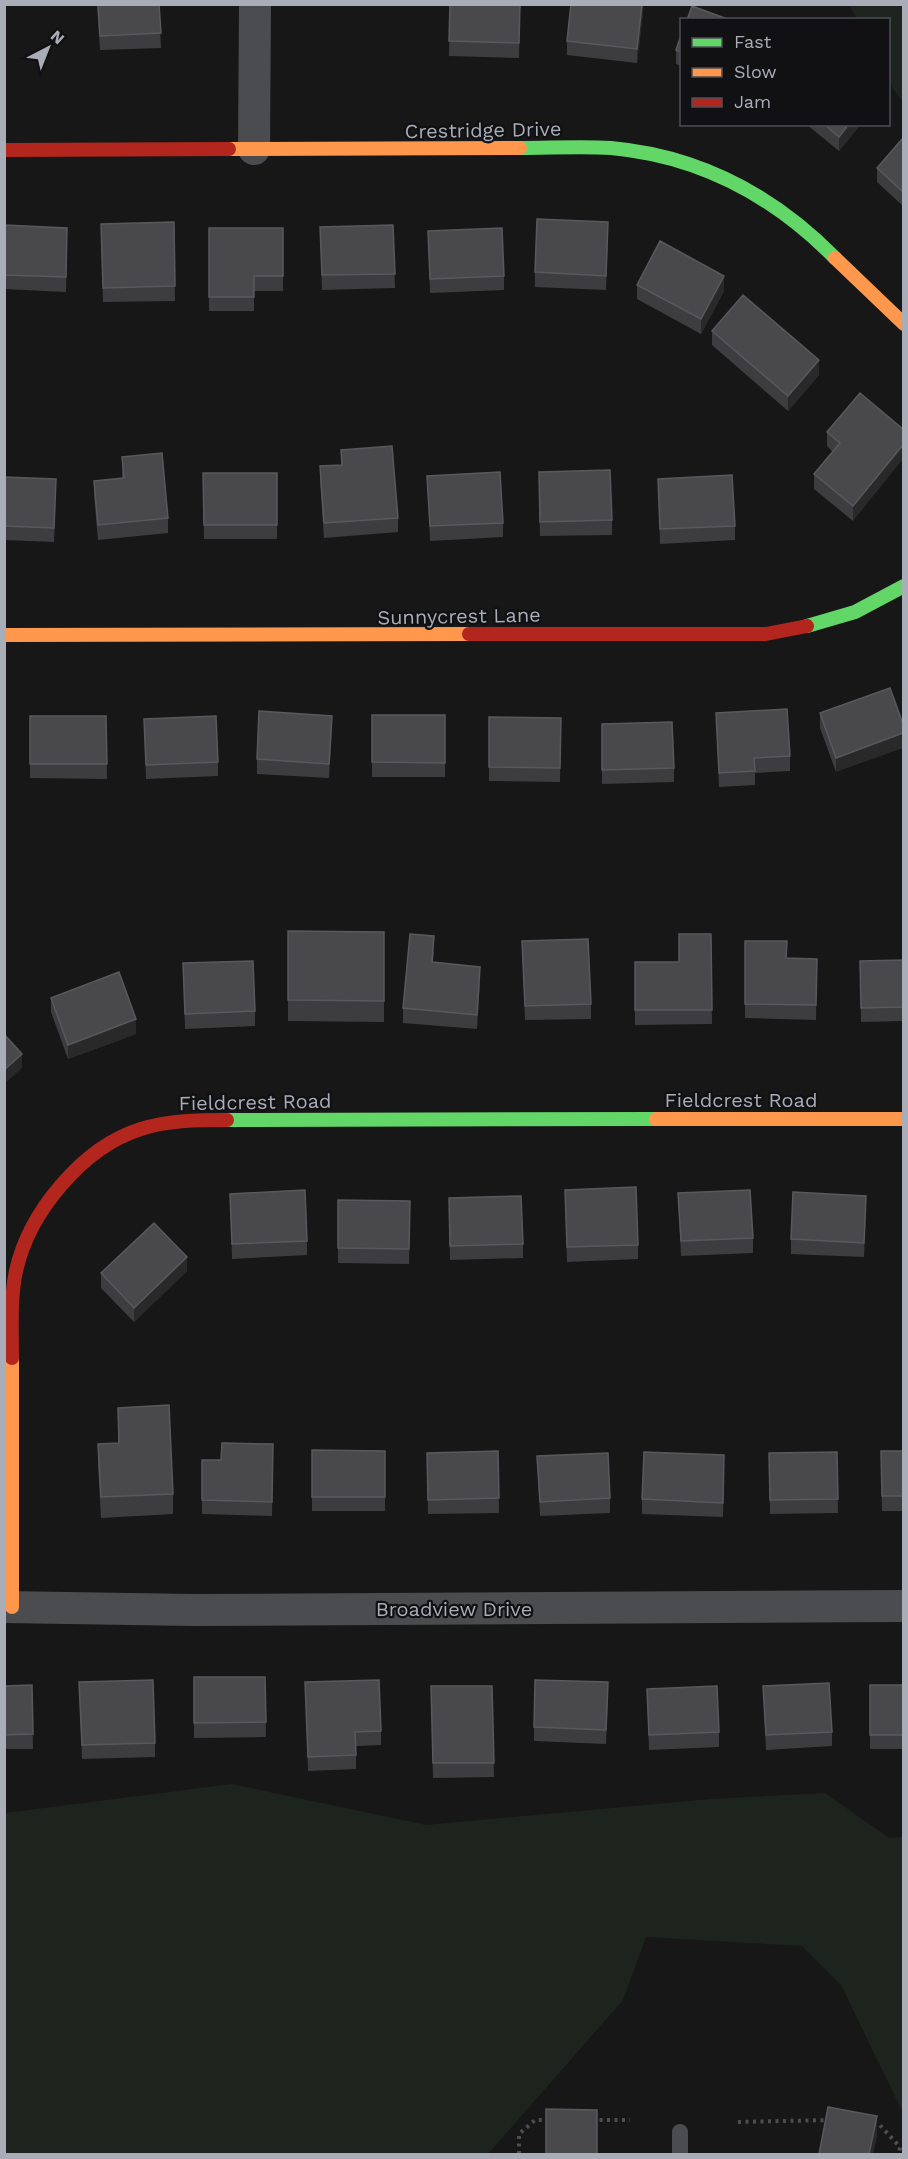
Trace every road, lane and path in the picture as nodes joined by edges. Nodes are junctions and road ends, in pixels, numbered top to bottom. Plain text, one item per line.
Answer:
1 (255, 4) edge
2 (254, 149) junction
3 (4, 150) edge
4 (903, 324) edge
5 (903, 586) edge
6 (4, 635) edge
7 (903, 1119) edge
8 (903, 1606) edge
9 (8, 1607) edge
10 (559, 2120) edge
11 (583, 2120) edge
12 (630, 2120) dead end
13 (834, 2121) edge
14 (866, 2121) edge
15 (738, 2122) dead end
16 (680, 2132) dead end
17 (519, 2154) edge
18 (680, 2154) edge
19 (899, 2154) edge

1 - 2 street
2 - 3 street, Crestridge Drive
2 - 4 street, Crestridge Drive
5 - 6 street, Sunnycrest Lane
7 - 9 street, Fieldcrest Road
8 - 9 street, Broadview Drive
10 - 17 path
11 - 12 path
13 - 15 path
14 - 19 path
16 - 18 lane

